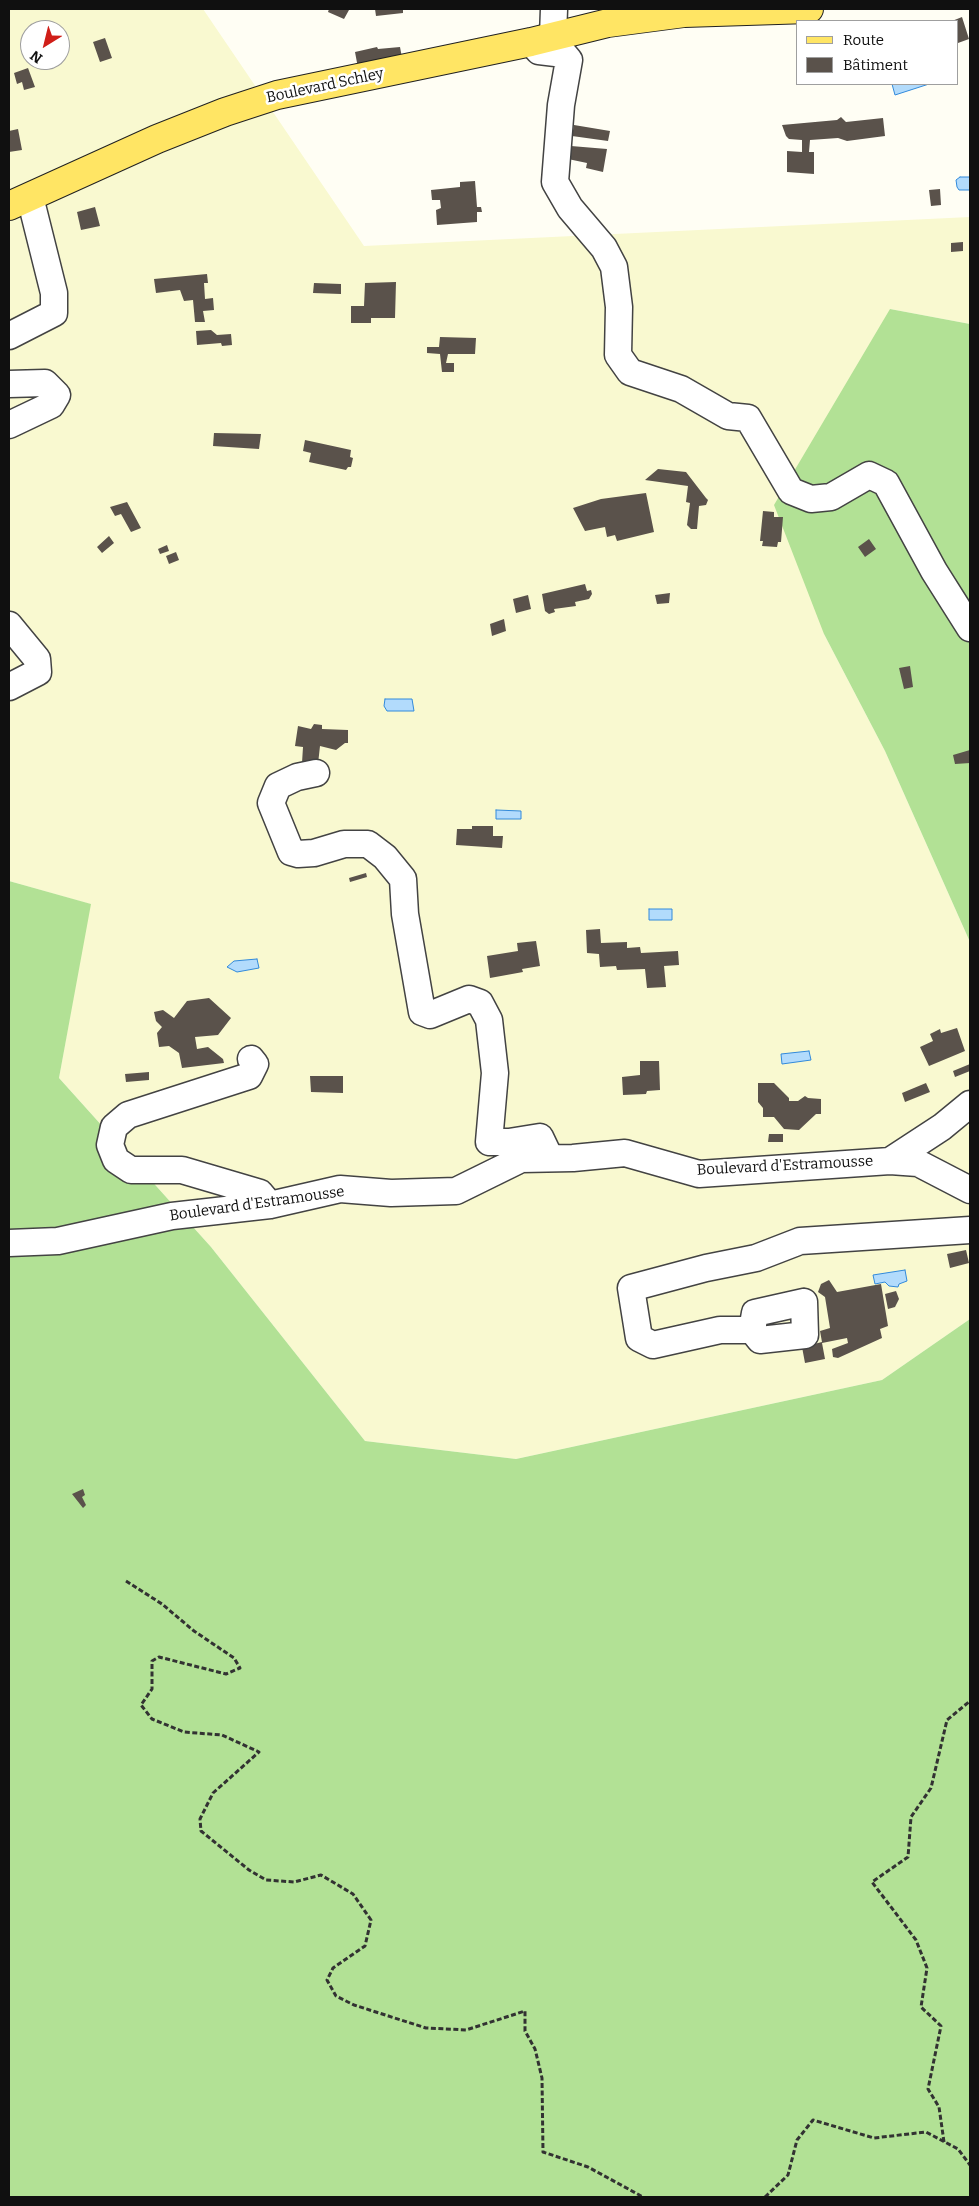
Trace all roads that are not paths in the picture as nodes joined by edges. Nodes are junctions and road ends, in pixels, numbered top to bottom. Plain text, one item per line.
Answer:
1 (554, 9) edge
2 (810, 9) edge
3 (656, 13) edge
4 (542, 39) junction
5 (20, 202) edge
6 (9, 336) edge
7 (9, 384) edge
8 (9, 425) edge
9 (9, 626) edge
10 (970, 628) edge
11 (9, 687) edge
12 (316, 773) dead end
13 (251, 1059) dead end
14 (970, 1104) edge
15 (550, 1158) junction
16 (890, 1161) junction
17 (970, 1190) edge
18 (270, 1205) junction
19 (970, 1230) edge
20 (9, 1243) edge
21 (752, 1330) dead end

1 - 4 street
2 - 3 main road, Boulevard Schley
3 - 4 main road, Boulevard Schley
4 - 5 main road, Boulevard Schley
4 - 10 street
5 - 6 street
7 - 8 street
9 - 11 street
12 - 15 street
13 - 18 street
14 - 16 street
15 - 16 street, Boulevard d'Estramousse
15 - 18 street, Boulevard d'Estramousse
16 - 17 street, Boulevard d'Estramousse
18 - 20 street, Boulevard d'Estramousse
19 - 21 street

